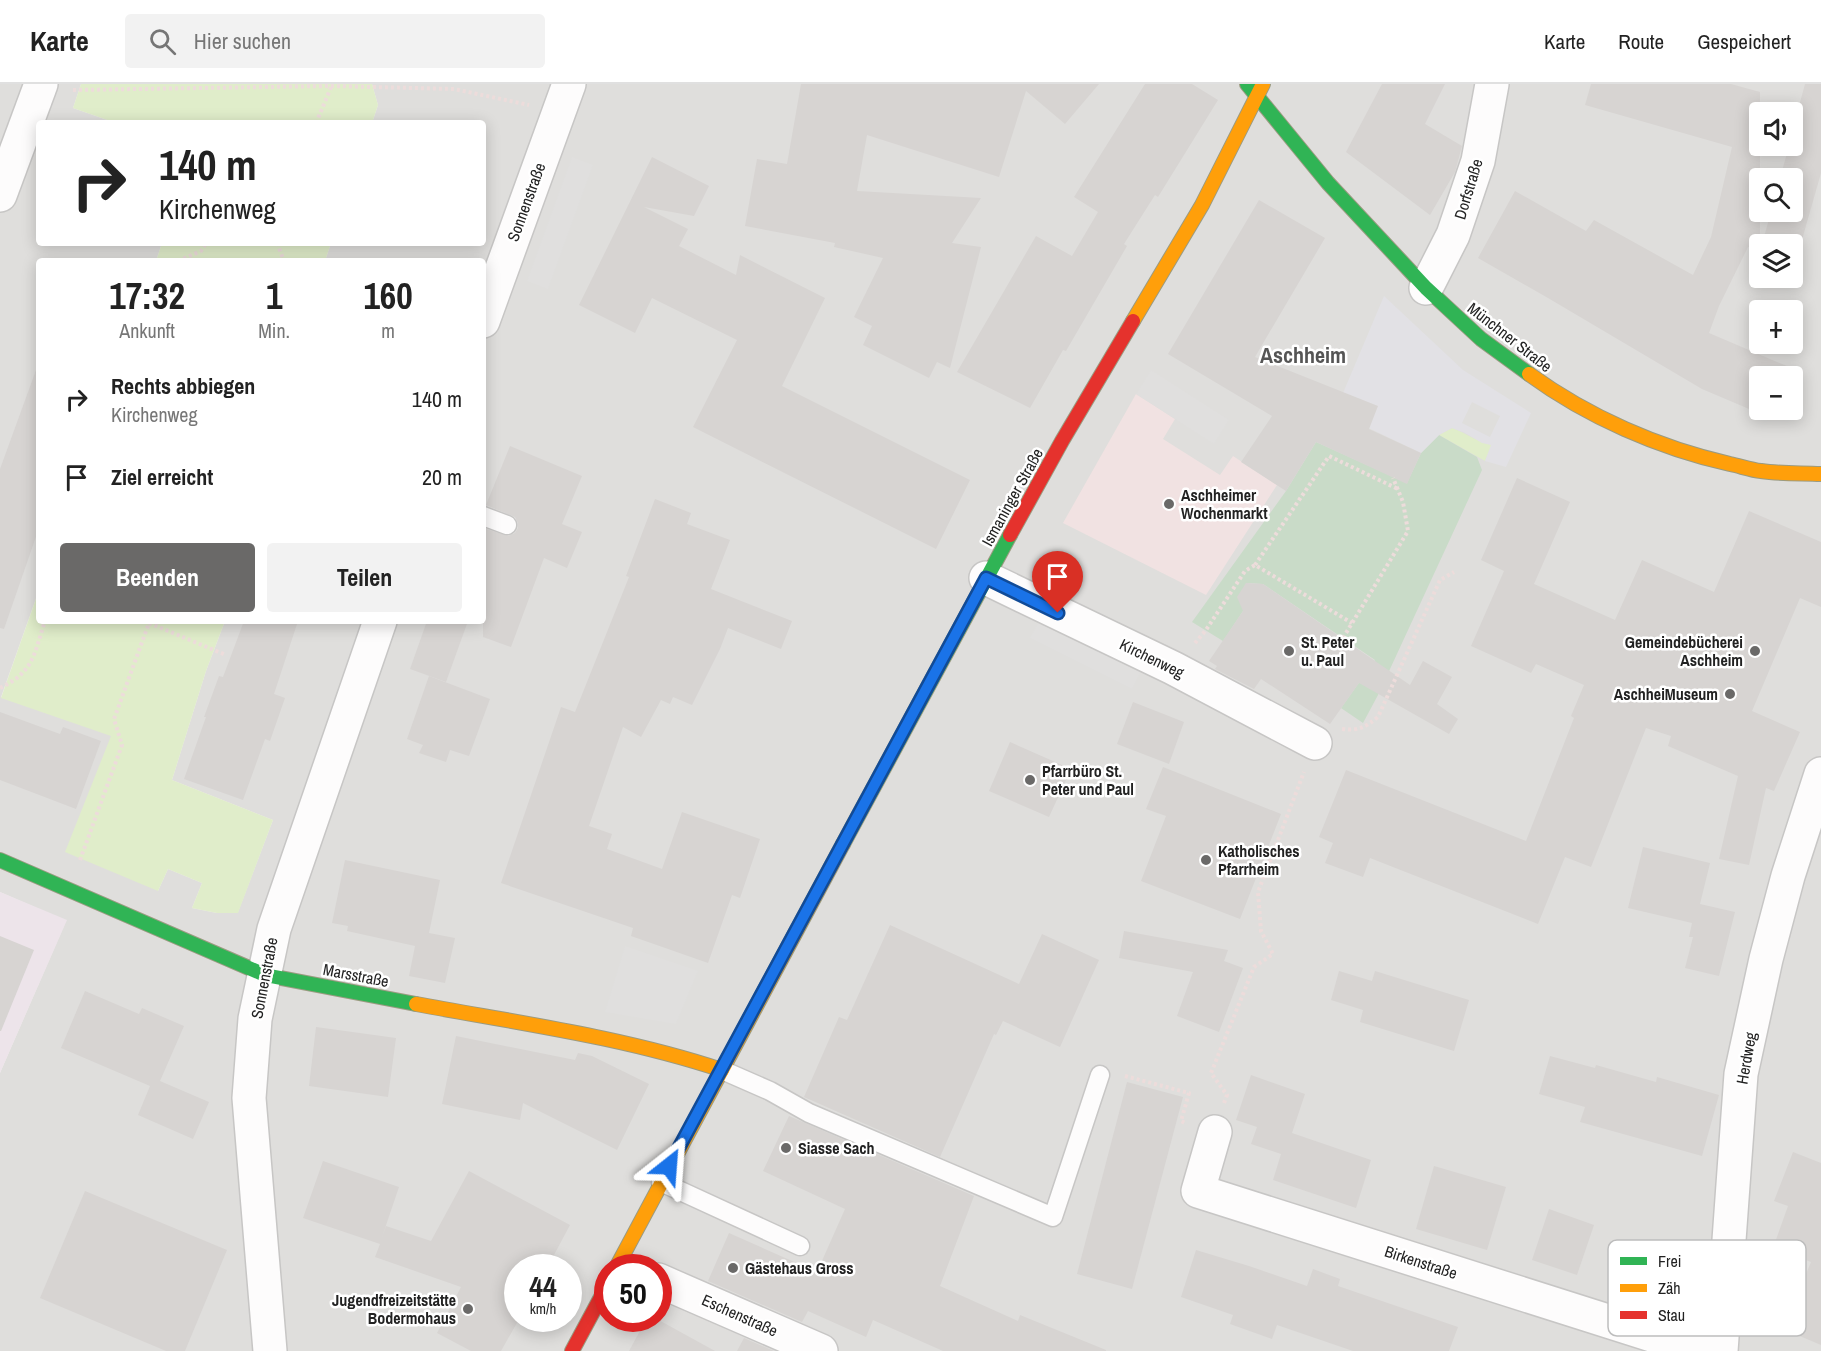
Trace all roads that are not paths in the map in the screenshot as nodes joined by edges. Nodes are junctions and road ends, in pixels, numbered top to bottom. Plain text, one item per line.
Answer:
1 (1246, 84) edge
2 (1263, 84) edge
3 (1492, 84) edge
4 (40, 87) edge
5 (564, 97) edge
6 (1257, 97) junction
7 (8, 148) edge
8 (0, 195) edge
9 (1426, 288) junction
10 (486, 313) edge
11 (1821, 474) edge
12 (486, 517) edge
13 (507, 525) dead end
14 (986, 578) junction
15 (379, 624) edge
16 (1316, 743) road end
17 (1821, 774) edge
18 (0, 860) edge
19 (265, 975) junction
20 (722, 1070) junction
21 (1100, 1075) road end
22 (1215, 1132) road end
23 (661, 1182) junction
24 (1729, 1240) edge
25 (800, 1246) dead end
26 (626, 1254) edge
27 (672, 1286) edge
28 (594, 1313) edge
29 (1608, 1321) edge
30 (1655, 1336) edge
31 (1722, 1336) edge
32 (270, 1351) edge
33 (572, 1351) edge
34 (822, 1351) edge
35 (1702, 1351) edge
36 (1721, 1351) edge

1 - 6 street, Münchner Straße
2 - 6 street, Ismaninger Straße
3 - 9 street, Dorfstraße
4 - 7 street
5 - 10 street, Sonnenstraße
6 - 9 street, Münchner Straße
6 - 14 street, Ismaninger Straße
7 - 8 street
9 - 11 street, Münchner Straße
12 - 13 lane
14 - 16 street, Kirchenweg
14 - 20 street, Ismaninger Straße
15 - 19 street, Sonnenstraße
17 - 24 street, Herdweg
18 - 19 street, Marsstraße
19 - 20 street, Marsstraße
19 - 32 street, Sonnenstraße
20 - 21 lane
20 - 23 street, Ismaninger Straße
22 - 29 street, Birkenstraße
23 - 25 lane
23 - 26 street, Ismaninger Straße
27 - 34 street, Eschenstraße
28 - 33 street, Ismaninger Straße
30 - 35 street, Birkenstraße
31 - 36 street, Herdweg

